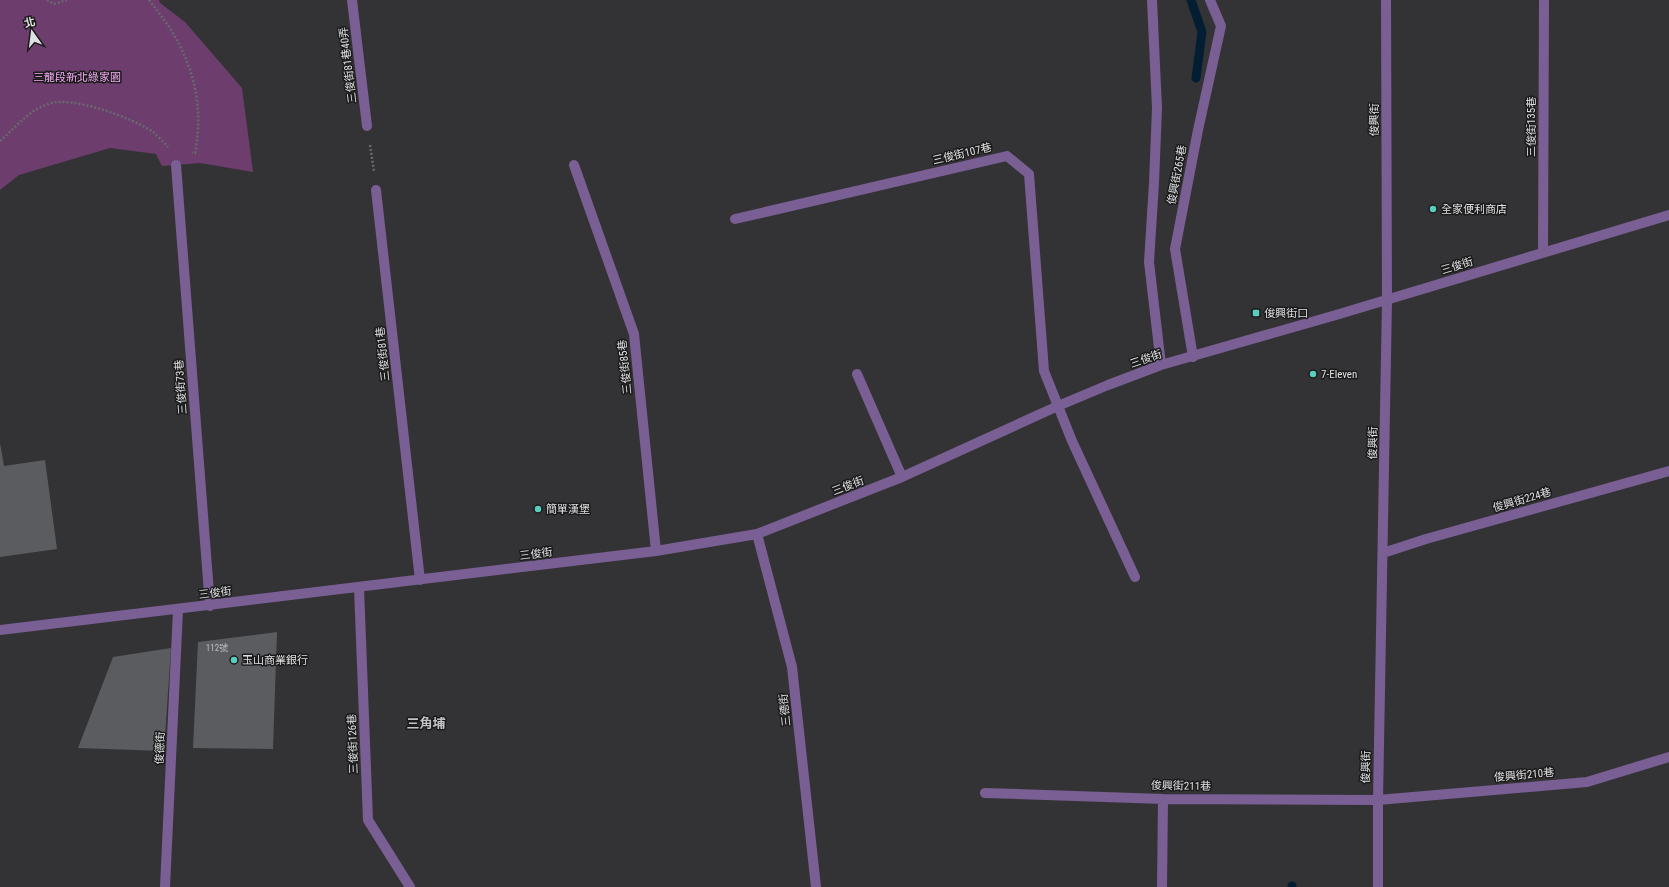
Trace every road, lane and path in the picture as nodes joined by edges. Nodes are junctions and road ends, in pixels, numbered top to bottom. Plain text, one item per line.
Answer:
1 (47, 0) edge
2 (67, 0) edge
3 (149, 0) edge
4 (352, 0) edge
5 (1152, 0) edge
6 (1210, 0) edge
7 (1386, 0) edge
8 (1544, 0) edge
9 (367, 126) joint
10 (0, 141) edge
11 (170, 149) dead end
12 (189, 153) dead end
13 (176, 165) dead end
14 (574, 165) dead end
15 (376, 190) joint
16 (1669, 215) edge
17 (735, 219) dead end
18 (1543, 253) junction
19 (1388, 300) junction
20 (1193, 356) junction
21 (1161, 365) junction
22 (857, 374) dead end
23 (1058, 406) junction
24 (1669, 471) edge
25 (902, 477) junction
26 (757, 534) junction
27 (656, 551) junction
28 (1383, 553) junction
29 (1135, 577) dead end
30 (420, 580) junction
31 (359, 588) junction
32 (210, 606) junction
33 (178, 610) junction
34 (0, 630) edge
35 (1669, 756) edge
36 (985, 793) dead end
37 (1163, 798) junction
38 (1378, 800) junction
39 (166, 887) edge
40 (410, 887) edge
41 (816, 887) edge
42 (1162, 887) edge
43 (1378, 887) edge

1 - 2 path
3 - 12 path
4 - 9 street, 三俊街81巷40弄
5 - 21 street
6 - 20 street, 俊興街265巷
7 - 19 street, 俊興街
8 - 18 street, 三俊街135巷
9 - 15 path
10 - 11 path
13 - 32 street, 三俊街73巷
14 - 27 street, 三俊街85巷
15 - 30 street, 三俊街81巷
16 - 18 street, 三俊街
17 - 23 street, 三俊街107巷
18 - 19 street, 三俊街
19 - 20 street, 三俊街
19 - 28 street, 俊興街
20 - 21 street, 三俊街
21 - 23 street, 三俊街
22 - 25 street
23 - 25 street, 三俊街
23 - 29 street
24 - 28 street, 俊興街224巷
25 - 26 street, 三俊街
26 - 27 street, 三俊街
26 - 41 street, 三德街
27 - 30 street, 三俊街
28 - 38 street, 俊興街
30 - 31 street, 三俊街
31 - 32 street, 三俊街
31 - 40 street, 三俊街126巷
32 - 33 street, 三俊街
33 - 34 street, 三俊街
33 - 39 street, 俊德街
35 - 38 street, 俊興街210巷
36 - 37 street, 俊興街211巷
37 - 38 street, 俊興街211巷
37 - 42 street
38 - 43 street, 俊興街

